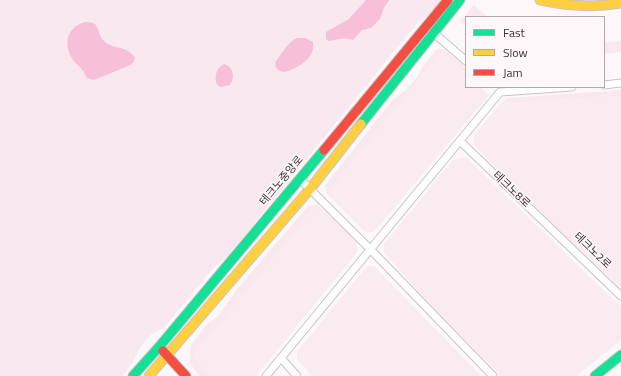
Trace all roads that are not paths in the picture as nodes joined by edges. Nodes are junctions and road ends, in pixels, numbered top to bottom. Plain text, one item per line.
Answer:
1 (448, 0) edge
2 (460, 0) edge
3 (540, 0) edge
4 (621, 4) edge
5 (434, 33) junction
6 (465, 60) edge
7 (621, 83) edge
8 (605, 85) edge
9 (534, 88) edge
10 (497, 89) edge
11 (460, 142) junction
12 (300, 179) junction
13 (310, 189) junction
14 (562, 239) joint
15 (370, 249) junction
16 (621, 296) edge
17 (159, 346) junction
18 (621, 355) edge
19 (168, 356) junction
20 (281, 358) junction
21 (133, 376) edge
22 (149, 376) edge
23 (186, 376) edge
24 (266, 376) edge
25 (297, 376) edge
26 (493, 376) edge
27 (595, 376) edge

1 - 12 main road, 테크노중앙로
2 - 5 main road
3 - 4 main road
5 - 6 street
5 - 13 main road
7 - 8 street
9 - 10 street
10 - 11 street
11 - 14 street, 테크노8로
11 - 15 street
12 - 13 street
12 - 17 main road, 테크노중앙로
13 - 15 street
13 - 19 main road
14 - 16 street, 테크노2로
15 - 20 street
15 - 26 street
17 - 19 main road
17 - 21 main road, 테크노중앙로
18 - 27 main road
19 - 22 main road
19 - 23 main road
20 - 24 street
20 - 25 street

